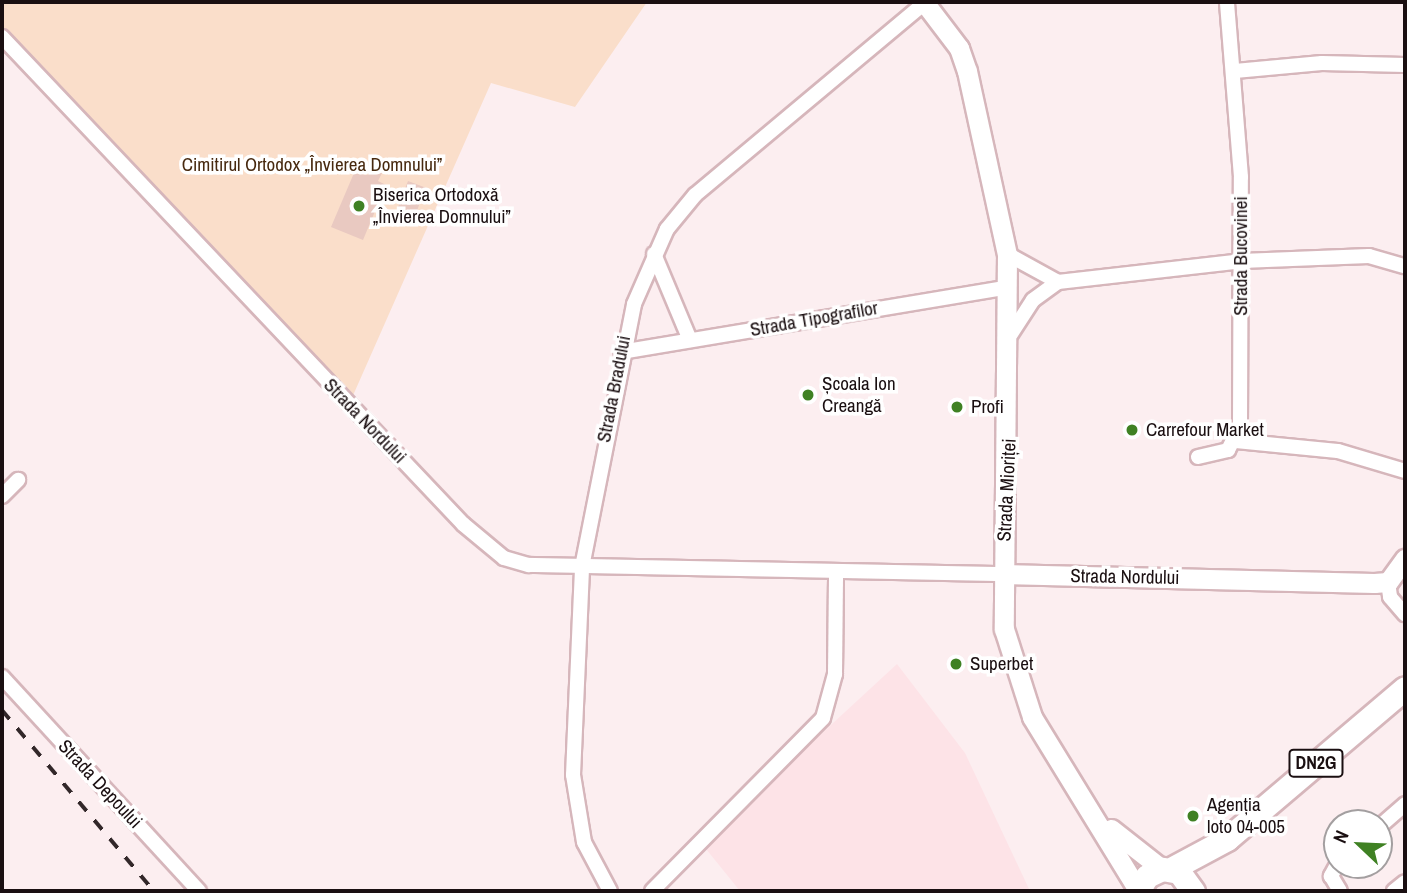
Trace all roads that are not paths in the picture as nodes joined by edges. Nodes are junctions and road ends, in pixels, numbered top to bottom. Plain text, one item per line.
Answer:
1 (925, 2) edge
2 (1227, 2) edge
3 (2, 37) edge
4 (1405, 65) edge
5 (1235, 71) junction
6 (654, 254) junction
7 (1007, 254) junction
8 (1241, 261) junction
9 (1405, 266) edge
10 (1058, 282) junction
11 (1008, 287) junction
12 (1011, 334) junction
13 (690, 340) junction
14 (621, 352) junction
15 (1236, 442) junction
16 (1198, 457) dead end
17 (1405, 471) edge
18 (18, 480) dead end
19 (2, 496) edge
20 (1405, 561) edge
21 (582, 567) junction
22 (836, 571) junction
23 (1002, 574) junction
24 (1388, 582) junction
25 (1405, 614) edge
26 (2, 677) edge
27 (1405, 688) edge
28 (1087, 807) junction
29 (1227, 839) junction
30 (1166, 869) junction
31 (1405, 883) edge
32 (199, 891) edge
33 (610, 891) edge
34 (652, 891) edge
35 (1138, 891) edge
36 (1193, 891) edge
37 (1394, 891) edge

1 - 6 street, Strada Bradului
1 - 7 main road, Strada Mioriței
2 - 5 street, Strada Bucovinei
3 - 21 street, Strada Nordului
4 - 5 street
5 - 8 street, Strada Bucovinei
6 - 13 street
6 - 14 street, Strada Bradului
7 - 10 street
7 - 11 main road, Strada Mioriței
8 - 9 street
8 - 10 street
8 - 15 street, Strada Bucovinei
10 - 12 street
11 - 12 main road, Strada Mioriței
11 - 13 street, Strada Tipografilor
12 - 23 main road, Strada Mioriței
13 - 14 street, Strada Tipografilor
14 - 21 street, Strada Bradului
15 - 16 street
15 - 17 street
18 - 19 street
20 - 24 main road
21 - 22 street, Strada Nordului
21 - 33 street, Strada Bradului
22 - 23 street, Strada Nordului
22 - 34 street
23 - 24 main road, Strada Nordului
23 - 28 main road, Strada Mioriței
24 - 25 street
26 - 32 street, Strada Depoului
27 - 29 main road, DN2G
28 - 30 main road, Strada Mioriței
28 - 35 main road, Strada Mioriței
29 - 30 main road, DN2G
29 - 36 main road, DN2G
30 - 35 main road
30 - 36 main road
31 - 37 street

